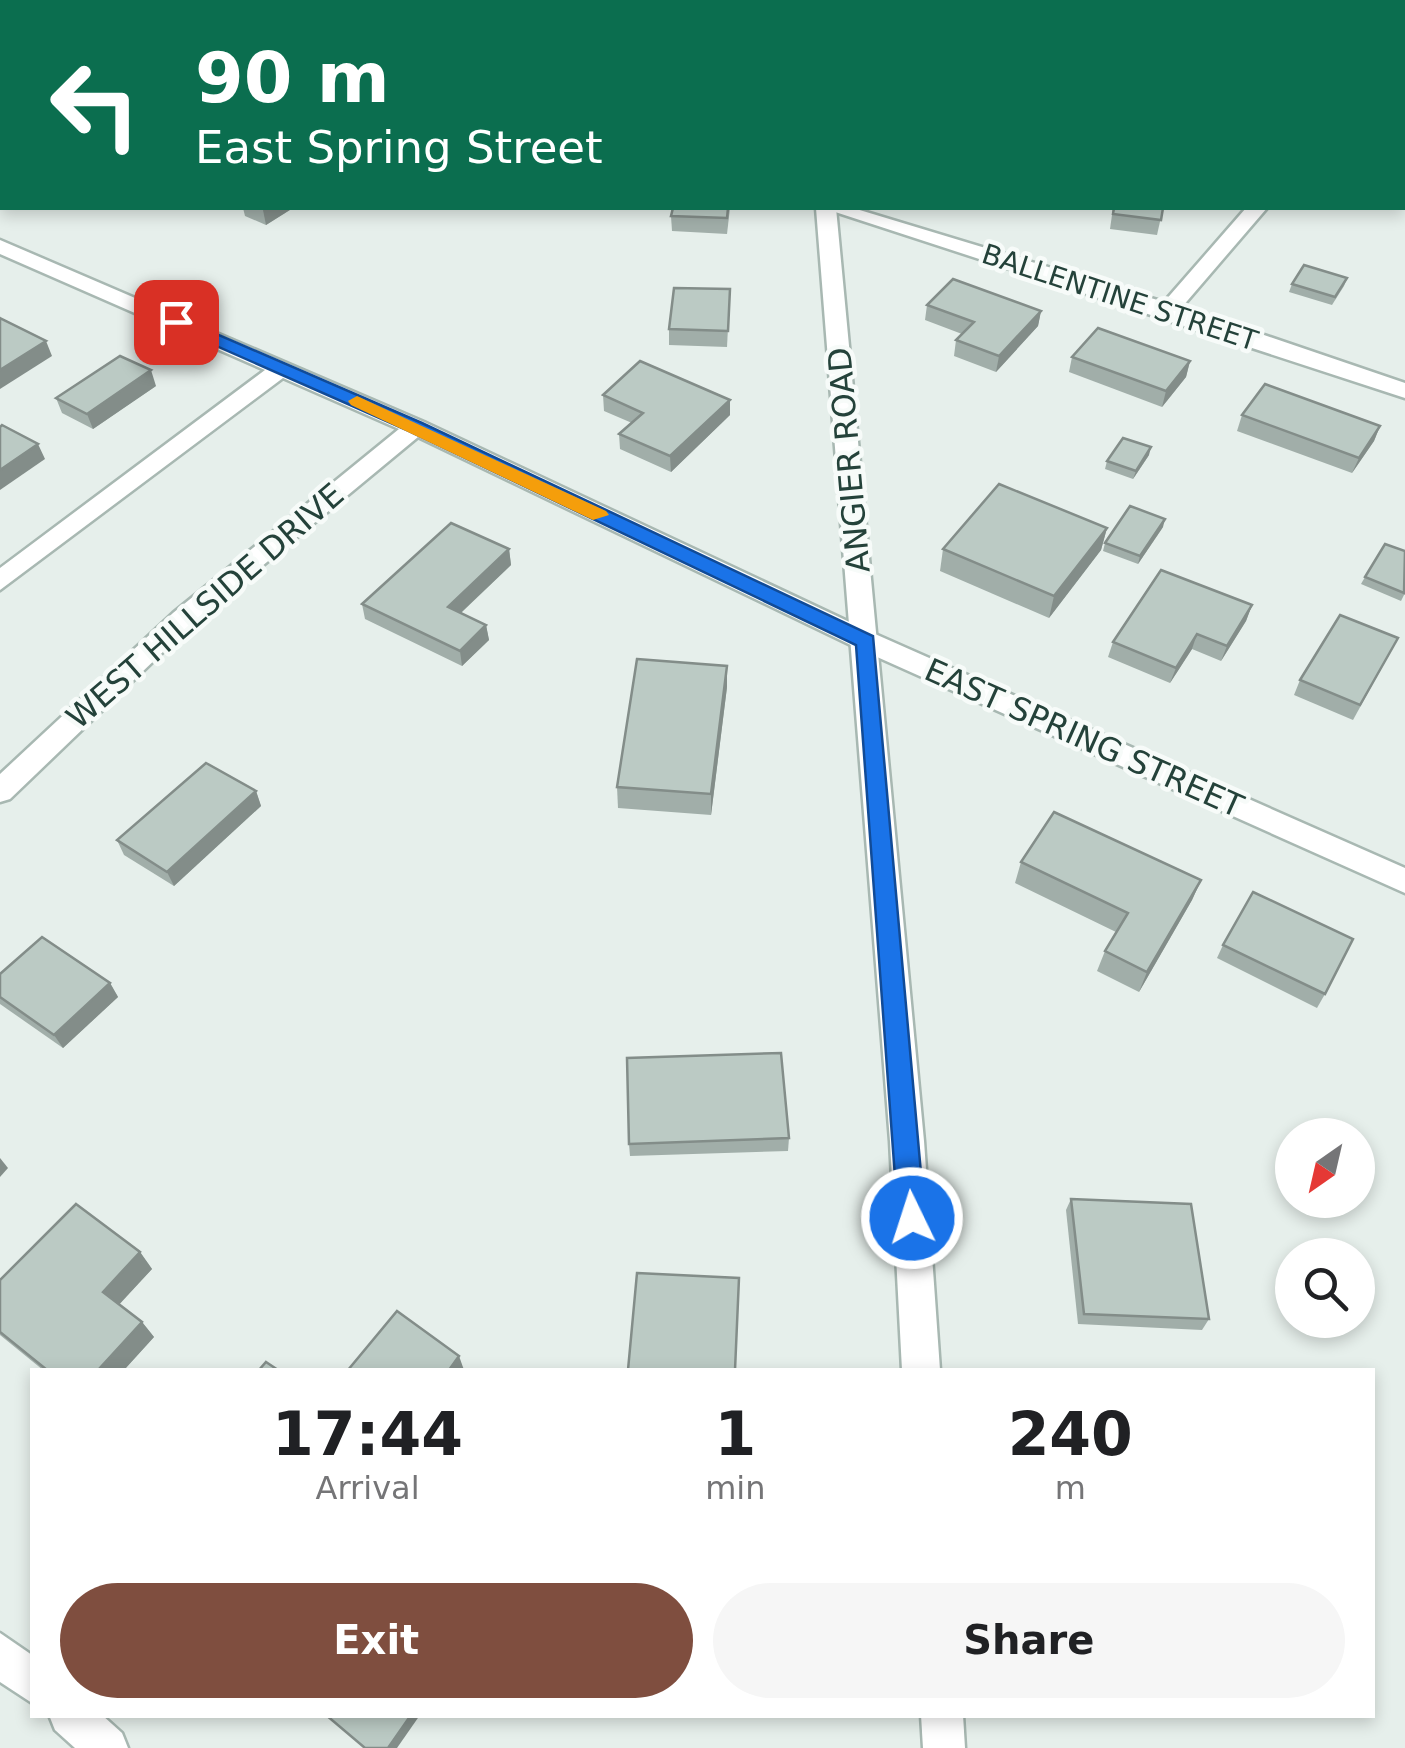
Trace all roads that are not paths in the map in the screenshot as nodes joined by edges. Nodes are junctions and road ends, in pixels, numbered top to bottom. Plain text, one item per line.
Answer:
1 (829, 210) edge
2 (836, 210) edge
3 (1255, 210) edge
4 (0, 246) edge
5 (1168, 310) junction
6 (282, 368) junction
7 (1405, 391) edge
8 (416, 427) junction
9 (0, 581) edge
10 (866, 641) junction
11 (0, 791) edge
12 (1405, 881) edge
13 (921, 1368) edge
14 (0, 1654) edge
15 (30, 1680) edge
16 (73, 1718) edge
17 (942, 1718) edge
18 (108, 1748) edge
19 (944, 1748) edge

1 - 10 street, ANGIER ROAD
2 - 5 street, BALLENTINE STREET
3 - 5 street
4 - 6 street, EAST SPRING STREET
5 - 7 street, BALLENTINE STREET
6 - 8 street, EAST SPRING STREET
6 - 9 street
8 - 10 street, EAST SPRING STREET
8 - 11 street, WEST HILLSIDE DRIVE
10 - 12 street, EAST SPRING STREET
10 - 13 street, ANGIER ROAD
14 - 15 street
16 - 18 street
17 - 19 street

